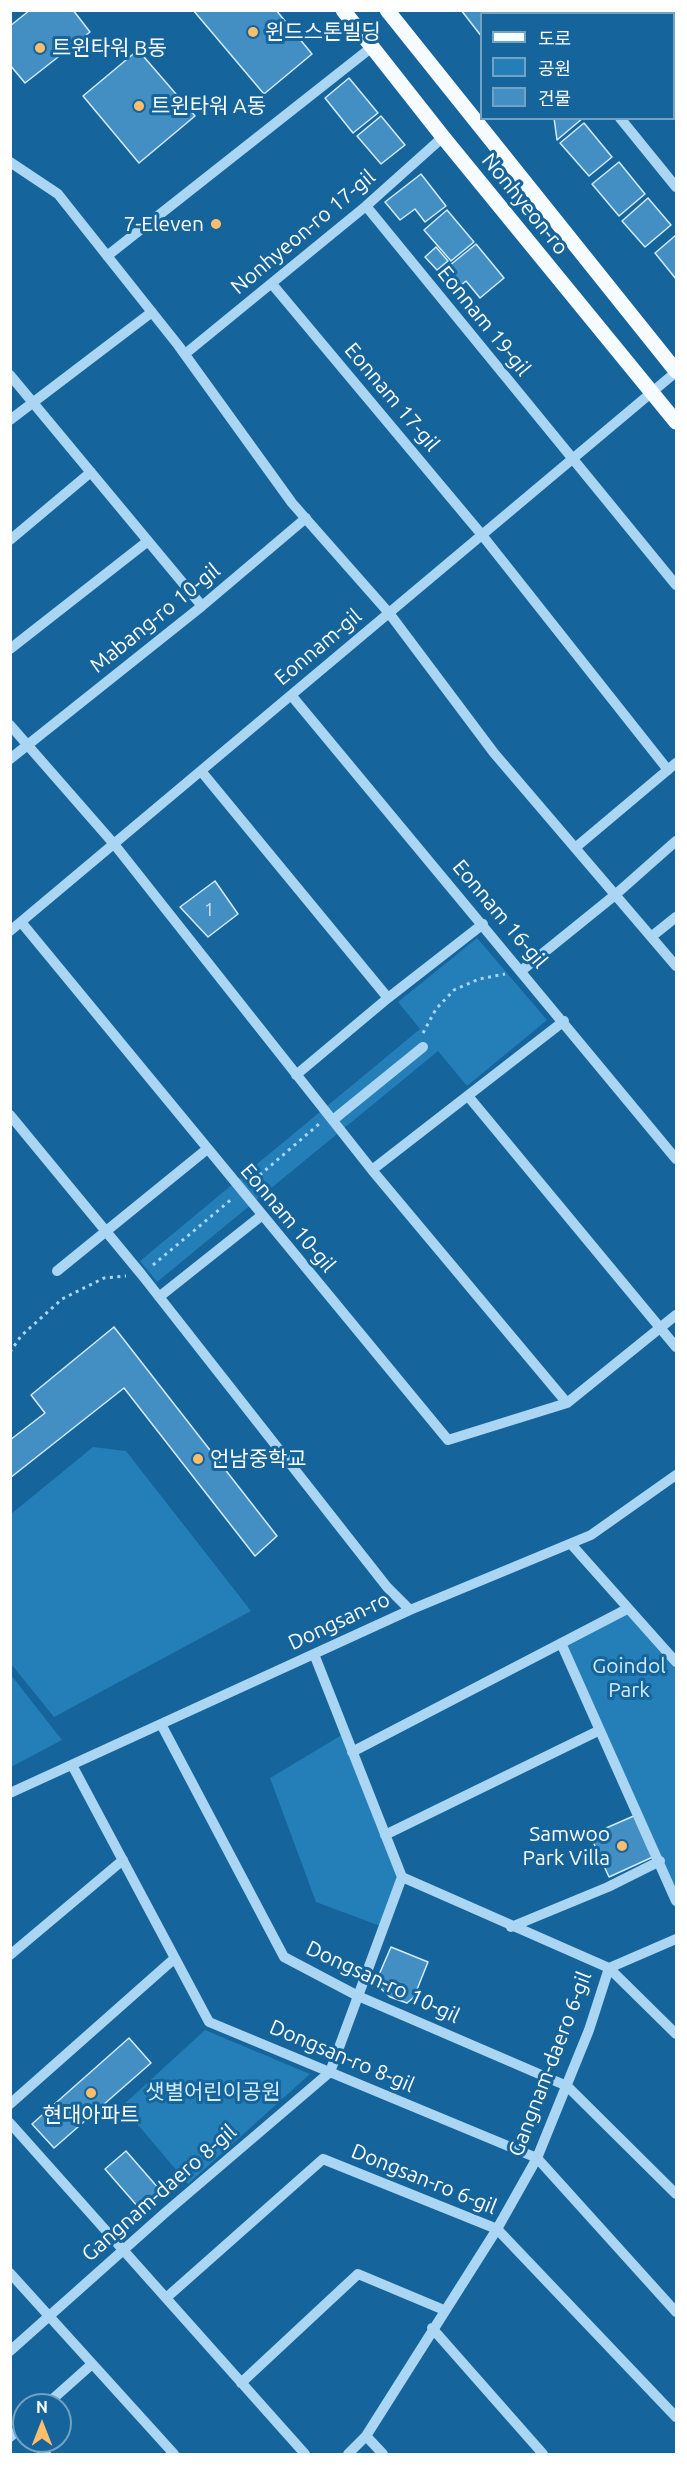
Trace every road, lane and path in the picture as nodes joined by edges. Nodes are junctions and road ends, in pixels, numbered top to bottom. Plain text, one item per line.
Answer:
1 (343, 10) edge
2 (387, 10) edge
3 (372, 47) junction
4 (622, 120) edge
5 (442, 137) junction
6 (10, 162) edge
7 (676, 187) edge
8 (366, 206) junction
9 (107, 256) junction
10 (272, 284) junction
11 (152, 312) junction
12 (185, 354) junction
13 (676, 371) edge
14 (10, 375) edge
15 (651, 392) junction
16 (33, 402) junction
17 (10, 420) edge
18 (676, 422) edge
19 (571, 460) junction
20 (91, 472) junction
21 (306, 518) junction
22 (482, 535) junction
23 (10, 540) edge
24 (148, 541) junction
25 (676, 585) edge
26 (202, 606) junction
27 (389, 613) junction
28 (10, 649) edge
29 (291, 695) junction
30 (10, 725) edge
31 (28, 745) junction
32 (10, 759) edge
33 (672, 766) edge
34 (201, 771) junction
35 (676, 841) edge
36 (114, 844) junction
37 (575, 848) junction
38 (615, 895) junction
39 (676, 916) edge
40 (21, 922) junction
41 (483, 924) junction
42 (10, 931) edge
43 (651, 937) junction
44 (676, 966) edge
45 (522, 970) junction
46 (388, 998) junction
47 (564, 1021) junction
48 (422, 1043) joint
49 (296, 1075) junction
50 (468, 1096) junction
51 (10, 1115) edge
52 (331, 1118) junction
53 (206, 1150) junction
54 (676, 1159) edge
55 (372, 1170) junction
56 (241, 1192) junction
57 (261, 1216) junction
58 (107, 1232) junction
59 (57, 1271) dead end
60 (142, 1275) junction
61 (159, 1297) junction
62 (676, 1315) edge
63 (660, 1328) junction
64 (676, 1347) edge
65 (10, 1352) edge
66 (567, 1403) junction
67 (676, 1475) edge
68 (571, 1544) junction
69 (627, 1609) junction
70 (410, 1610) junction
71 (561, 1643) junction
72 (314, 1654) junction
73 (676, 1662) edge
74 (161, 1724) junction
75 (598, 1731) junction
76 (352, 1752) junction
77 (72, 1765) junction
78 (10, 1793) edge
79 (385, 1834) junction
80 (123, 1860) junction
81 (660, 1861) junction
82 (402, 1877) junction
83 (676, 1901) edge
84 (511, 1927) junction
85 (676, 1939) edge
86 (10, 1955) edge
87 (175, 1958) junction
88 (609, 1968) junction
89 (358, 1996) junction
90 (676, 2034) edge
91 (330, 2072) junction
92 (567, 2086) junction
93 (10, 2104) edge
94 (10, 2123) edge
95 (537, 2158) junction
96 (676, 2194) edge
97 (497, 2229) junction
98 (124, 2250) junction
99 (10, 2273) edge
100 (166, 2298) junction
101 (444, 2310) junction
102 (676, 2312) edge
103 (50, 2317) junction
104 (432, 2328) junction
105 (10, 2352) edge
106 (92, 2364) junction
107 (241, 2383) junction
108 (59, 2393) edge
109 (676, 2417) edge
110 (366, 2436) junction
111 (174, 2454) edge
112 (304, 2454) edge
113 (348, 2454) edge
114 (383, 2454) edge
115 (543, 2454) edge

1 - 3 main road, Nonhyeon-ro
2 - 13 main road, Nonhyeon-ro
3 - 5 main road, Nonhyeon-ro
3 - 9 street
4 - 7 street
5 - 8 street, Nonhyeon-ro 17-gil
5 - 15 main road, Nonhyeon-ro
6 - 9 street
8 - 10 street, Nonhyeon-ro 17-gil
8 - 19 street, Eonnam 19-gil
9 - 11 street
10 - 12 street, Nonhyeon-ro 17-gil
10 - 22 street, Eonnam 17-gil
11 - 12 street
11 - 16 street
12 - 21 street
13 - 15 street, Eonnam-gil
14 - 16 street
15 - 18 main road, Nonhyeon-ro
15 - 19 street, Eonnam-gil
16 - 17 street
16 - 20 street
19 - 22 street, Eonnam-gil
19 - 25 street, Eonnam 19-gil
20 - 23 street
20 - 24 street
21 - 26 street, Mabang-ro 10-gil
21 - 27 street
22 - 27 street, Eonnam-gil
22 - 33 street, Eonnam 17-gil
24 - 26 street
24 - 28 street
26 - 31 street, Mabang-ro 10-gil
27 - 29 street, Eonnam-gil
27 - 37 street
29 - 34 street, Eonnam-gil
29 - 41 street, Eonnam 16-gil
30 - 31 street
31 - 32 street, Mabang-ro 10-gil
31 - 36 street
33 - 37 street
34 - 36 street, Eonnam-gil
34 - 46 street
35 - 38 street
36 - 40 street, Eonnam-gil
36 - 49 street
37 - 38 street
38 - 43 street
38 - 45 street
39 - 43 street
40 - 42 street, Eonnam-gil
40 - 53 street, Eonnam 10-gil
41 - 45 street, Eonnam 16-gil
41 - 46 street
43 - 44 street
45 - 47 street, Eonnam 16-gil
45 - 48 path
46 - 49 street
47 - 50 street
47 - 54 street, Eonnam 16-gil
48 - 52 street
49 - 52 street
50 - 55 street
50 - 63 street
51 - 58 street
52 - 55 street
52 - 56 path
53 - 56 street, Eonnam 10-gil
53 - 58 street
55 - 66 street
56 - 57 street, Eonnam 10-gil
56 - 60 path
57 - 61 street
57 - 66 street, Eonnam 10-gil
58 - 59 street
58 - 60 street
60 - 61 street
60 - 65 path
61 - 70 street
62 - 63 street
63 - 64 street
63 - 66 street
67 - 68 street, Dongsan-ro
68 - 69 street
68 - 70 street, Dongsan-ro
69 - 71 street
69 - 73 street
70 - 72 street, Dongsan-ro
71 - 75 street
71 - 76 street
72 - 74 street, Dongsan-ro
72 - 76 street
74 - 77 street, Dongsan-ro
74 - 89 street, Dongsan-ro 10-gil
75 - 79 street
75 - 81 street
76 - 79 street
77 - 78 street, Dongsan-ro
77 - 80 street, Dongsan-ro 8-gil
79 - 82 street
80 - 86 street
80 - 87 street, Dongsan-ro 8-gil
81 - 83 street
81 - 84 street
82 - 84 street
82 - 89 street, Gangnam-daero 8-gil
84 - 88 street
85 - 88 street, Gangnam-daero 6-gil
87 - 91 street, Dongsan-ro 8-gil
87 - 93 street
88 - 90 street
88 - 92 street, Gangnam-daero 6-gil
89 - 91 street, Gangnam-daero 8-gil
89 - 92 street, Dongsan-ro 10-gil
91 - 95 street, Dongsan-ro 8-gil
91 - 98 street, Gangnam-daero 8-gil
92 - 95 street, Gangnam-daero 6-gil
92 - 96 street, Dongsan-ro 10-gil
94 - 98 street
95 - 97 street, Gangnam-daero 6-gil
95 - 102 street, Dongsan-ro 8-gil
97 - 100 street, Dongsan-ro 6-gil
97 - 101 street, Gangnam-daero 6-gil
97 - 109 street, Dongsan-ro 6-gil
98 - 100 street
98 - 103 street, Gangnam-daero 8-gil
99 - 103 street
100 - 107 street
101 - 104 street, Gangnam-daero 6-gil
101 - 107 street
103 - 105 street, Gangnam-daero 8-gil
103 - 106 street
104 - 110 street, Gangnam-daero 6-gil
104 - 115 street
106 - 108 street
106 - 111 street
107 - 112 street
110 - 113 street, Gangnam-daero 6-gil
110 - 114 street

